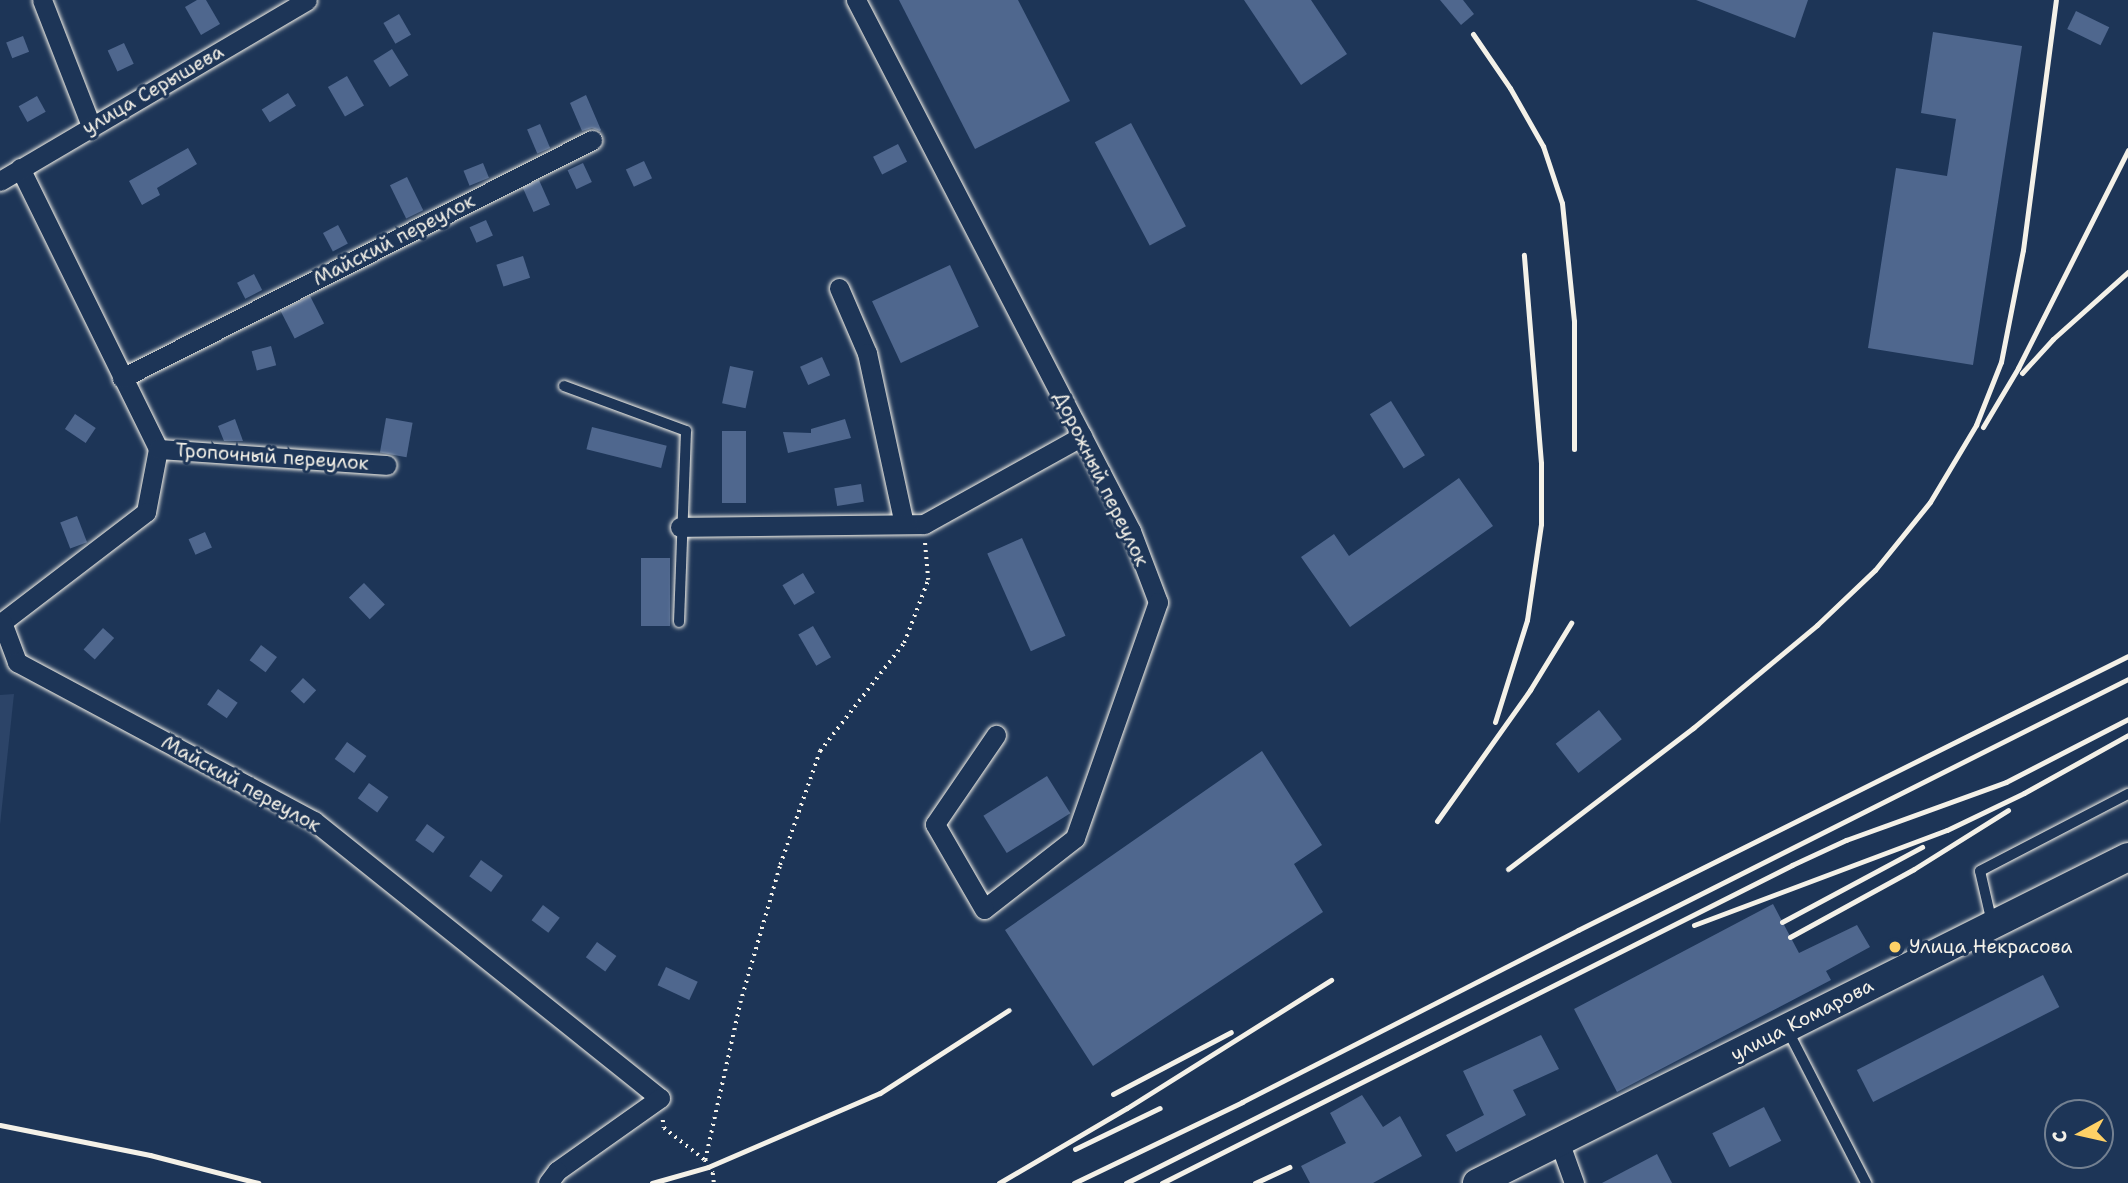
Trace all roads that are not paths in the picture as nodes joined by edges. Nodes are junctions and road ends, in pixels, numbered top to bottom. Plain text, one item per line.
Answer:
1 (41, 0) edge
2 (307, 0) edge
3 (856, 0) edge
4 (91, 126) junction
5 (592, 140) dead end
6 (20, 168) junction
7 (0, 181) edge
8 (839, 288) dead end
9 (122, 378) junction
10 (564, 386) dead end
11 (1082, 436) junction
12 (158, 449) junction
13 (386, 465) dead end
14 (914, 524) junction
15 (680, 527) junction
16 (679, 622) dead end
17 (5, 643) edge
18 (996, 736) dead end
19 (2128, 794) edge
20 (2128, 857) edge
21 (1992, 925) junction
22 (1786, 1028) junction
23 (1559, 1140) junction
24 (548, 1183) edge
25 (1477, 1183) edge
26 (1574, 1183) edge
27 (1866, 1183) edge

1 - 4 street
2 - 4 street, улица Серышева
3 - 11 street, Дорожный переулок
4 - 6 street, улица Серышева
5 - 9 street, Майский переулок
6 - 7 street, улица Серышева
6 - 9 street
8 - 14 street
9 - 12 street
10 - 15 lane
11 - 14 street
11 - 18 street, Дорожный переулок
12 - 13 street, Тропочный переулок
12 - 17 street, Майский переулок
14 - 15 street
15 - 16 lane
17 - 24 street, Майский переулок
19 - 21 lane
20 - 21 main road, улица Комарова
21 - 22 main road, улица Комарова
22 - 23 main road, улица Комарова
22 - 27 lane
23 - 25 main road, улица Комарова
23 - 26 street

